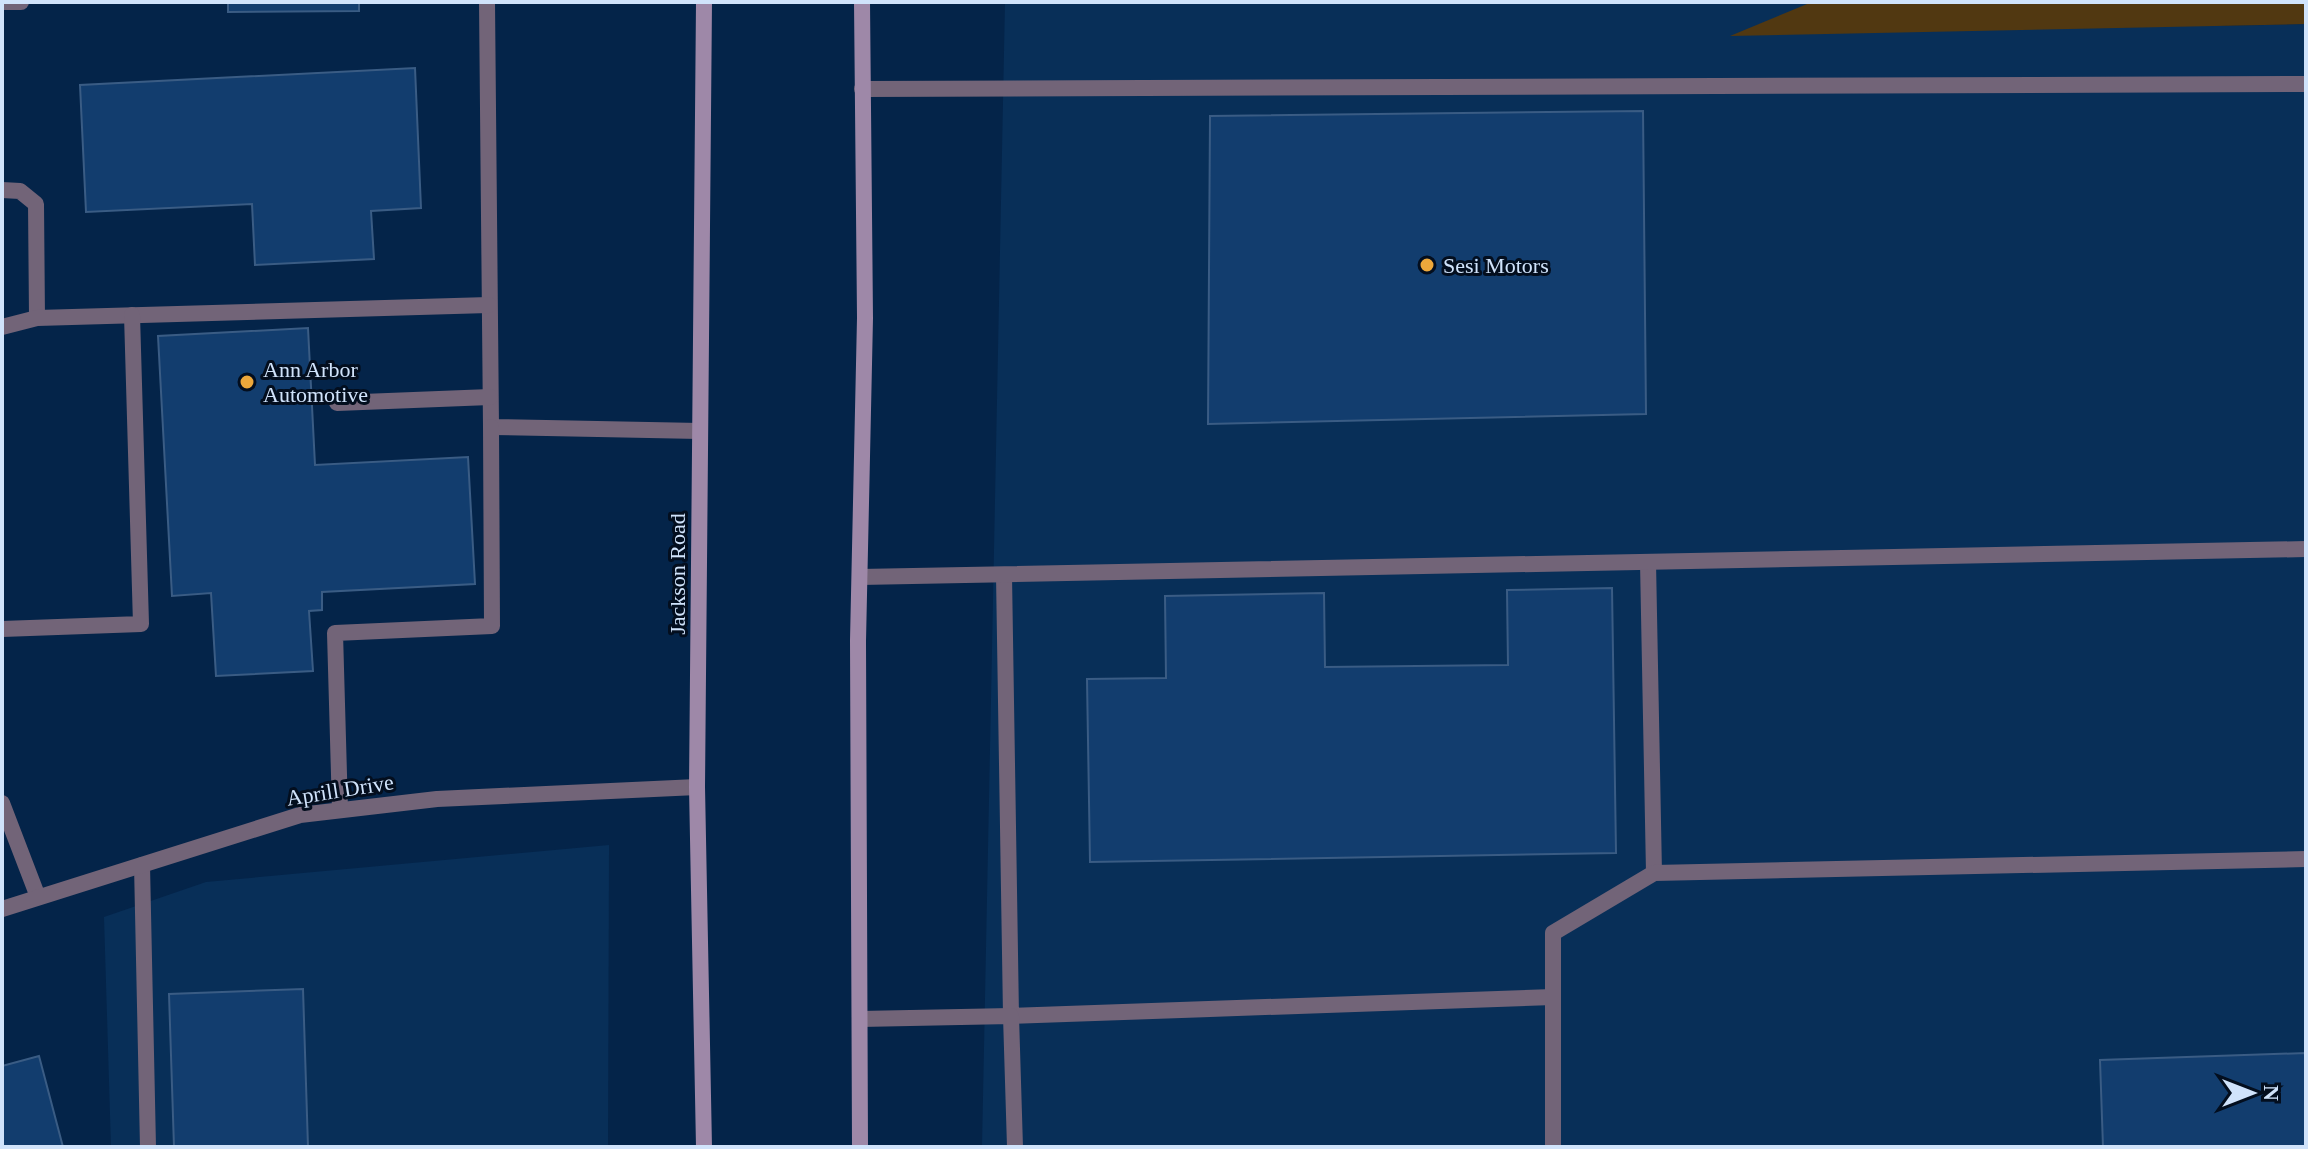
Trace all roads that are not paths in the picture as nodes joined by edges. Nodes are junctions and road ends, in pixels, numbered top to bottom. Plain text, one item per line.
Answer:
1 (2, 2) edge
2 (21, 2) edge
3 (487, 2) edge
4 (704, 2) edge
5 (861, 5) edge
6 (2306, 84) edge
7 (862, 89) junction
8 (2, 190) edge
9 (489, 305) junction
10 (132, 315) junction
11 (37, 318) junction
12 (2, 327) edge
13 (490, 397) junction
14 (337, 403) dead end
15 (491, 427) junction
16 (700, 431) junction
17 (2306, 549) edge
18 (1648, 562) junction
19 (1004, 575) junction
20 (860, 577) junction
21 (2, 629) edge
22 (697, 787) junction
23 (2, 803) edge
24 (340, 810) junction
25 (2306, 859) edge
26 (142, 865) junction
27 (1654, 873) junction
28 (38, 897) junction
29 (2, 909) edge
30 (1553, 997) junction
31 (1011, 1016) junction
32 (860, 1019) junction
33 (148, 1147) edge
34 (704, 1147) edge
35 (860, 1147) edge
36 (1015, 1147) edge
37 (1553, 1147) edge

1 - 2 street
3 - 9 street
4 - 16 main road, Jackson Road
5 - 7 main road
6 - 7 street
7 - 20 main road
8 - 11 street
9 - 10 street
9 - 13 street
10 - 11 street
10 - 21 street
11 - 12 street
13 - 14 street
13 - 15 street
15 - 16 street
15 - 24 street
16 - 22 main road, Jackson Road
17 - 18 street
18 - 19 street
18 - 27 street
19 - 20 street
19 - 31 street
20 - 32 main road
22 - 24 street, Aprill Drive
22 - 34 main road, Jackson Road
23 - 28 street
24 - 26 street, Aprill Drive
25 - 27 street
26 - 28 street, Aprill Drive
26 - 33 street
27 - 30 street
28 - 29 street, Aprill Drive
30 - 31 street
30 - 37 street
31 - 32 street
31 - 36 street
32 - 35 main road

